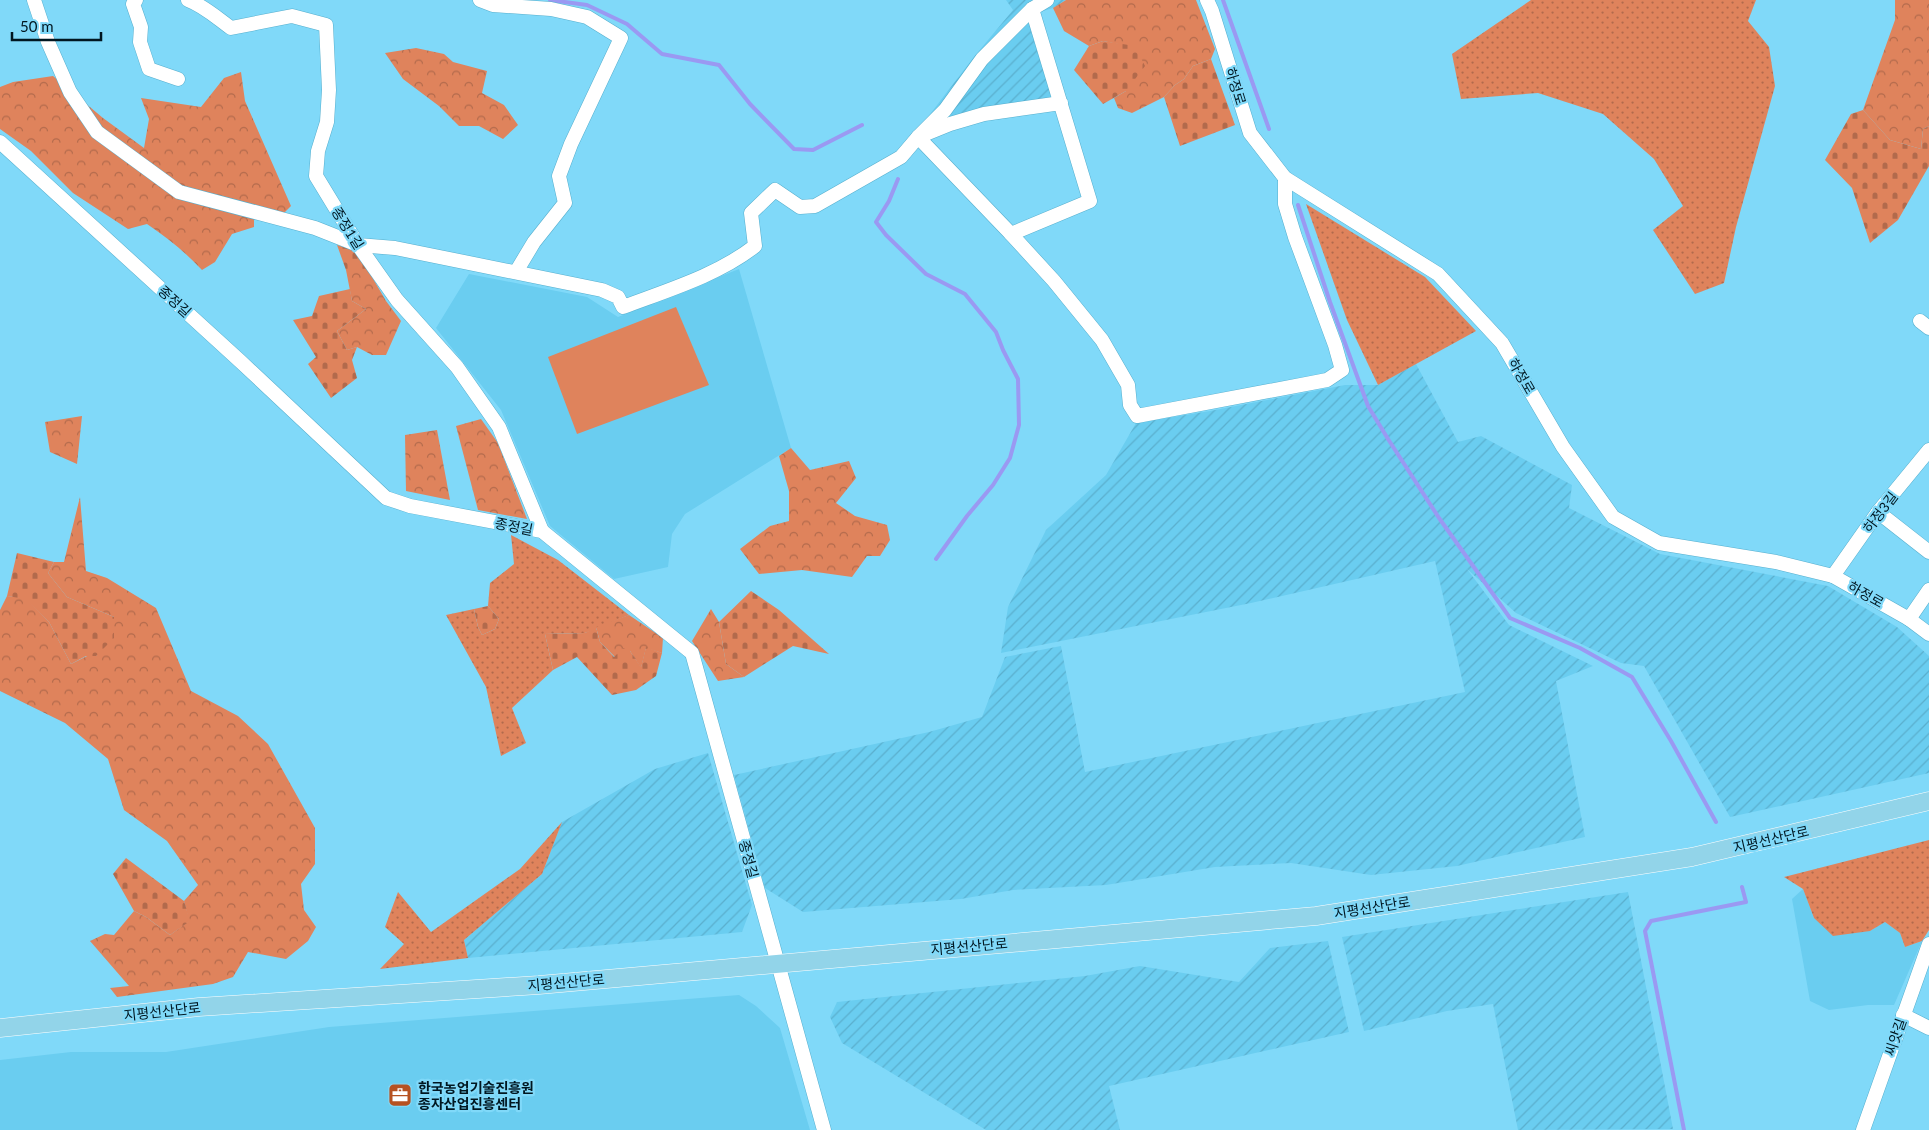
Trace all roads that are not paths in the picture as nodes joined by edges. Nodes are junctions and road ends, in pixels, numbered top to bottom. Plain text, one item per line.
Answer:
1 (34, 0) edge
2 (136, 0) edge
3 (188, 0) edge
4 (480, 0) edge
5 (1047, 0) edge
6 (1207, 0) edge
7 (1032, 9) junction
8 (178, 79) dead end
9 (1061, 103) junction
10 (918, 137) junction
11 (0, 142) edge
12 (1285, 178) junction
13 (1011, 234) junction
14 (358, 245) junction
15 (516, 272) junction
16 (1929, 450) edge
17 (1878, 512) junction
18 (542, 531) junction
19 (1929, 552) edge
20 (1833, 576) junction
21 (1929, 590) edge
22 (1909, 619) junction
23 (1929, 634) edge
24 (1929, 801) edge
25 (1929, 944) edge
26 (778, 963) junction
27 (1903, 1015) junction
28 (0, 1028) edge
29 (1929, 1028) edge
30 (824, 1130) edge
31 (1863, 1130) edge

1 - 14 street
2 - 8 street
3 - 14 street, 종정1길
4 - 15 street
5 - 7 street
6 - 12 street, 하정로
7 - 9 street
7 - 10 street
9 - 10 street
9 - 13 street
10 - 13 street
10 - 15 street
11 - 18 street, 종정길
12 - 13 street
12 - 20 street, 하정로
14 - 15 street
14 - 18 street, 종정1길
16 - 17 street, 하정3길
17 - 19 street
17 - 20 street, 하정3길
18 - 26 street, 종정길
20 - 22 street, 하정로
21 - 22 street
22 - 23 street, 하정로
24 - 26 main road, 지평선산단로
25 - 27 street, 씨앗길
26 - 28 main road, 지평선산단로
26 - 30 street, 종정길
27 - 29 street
27 - 31 street, 씨앗길

